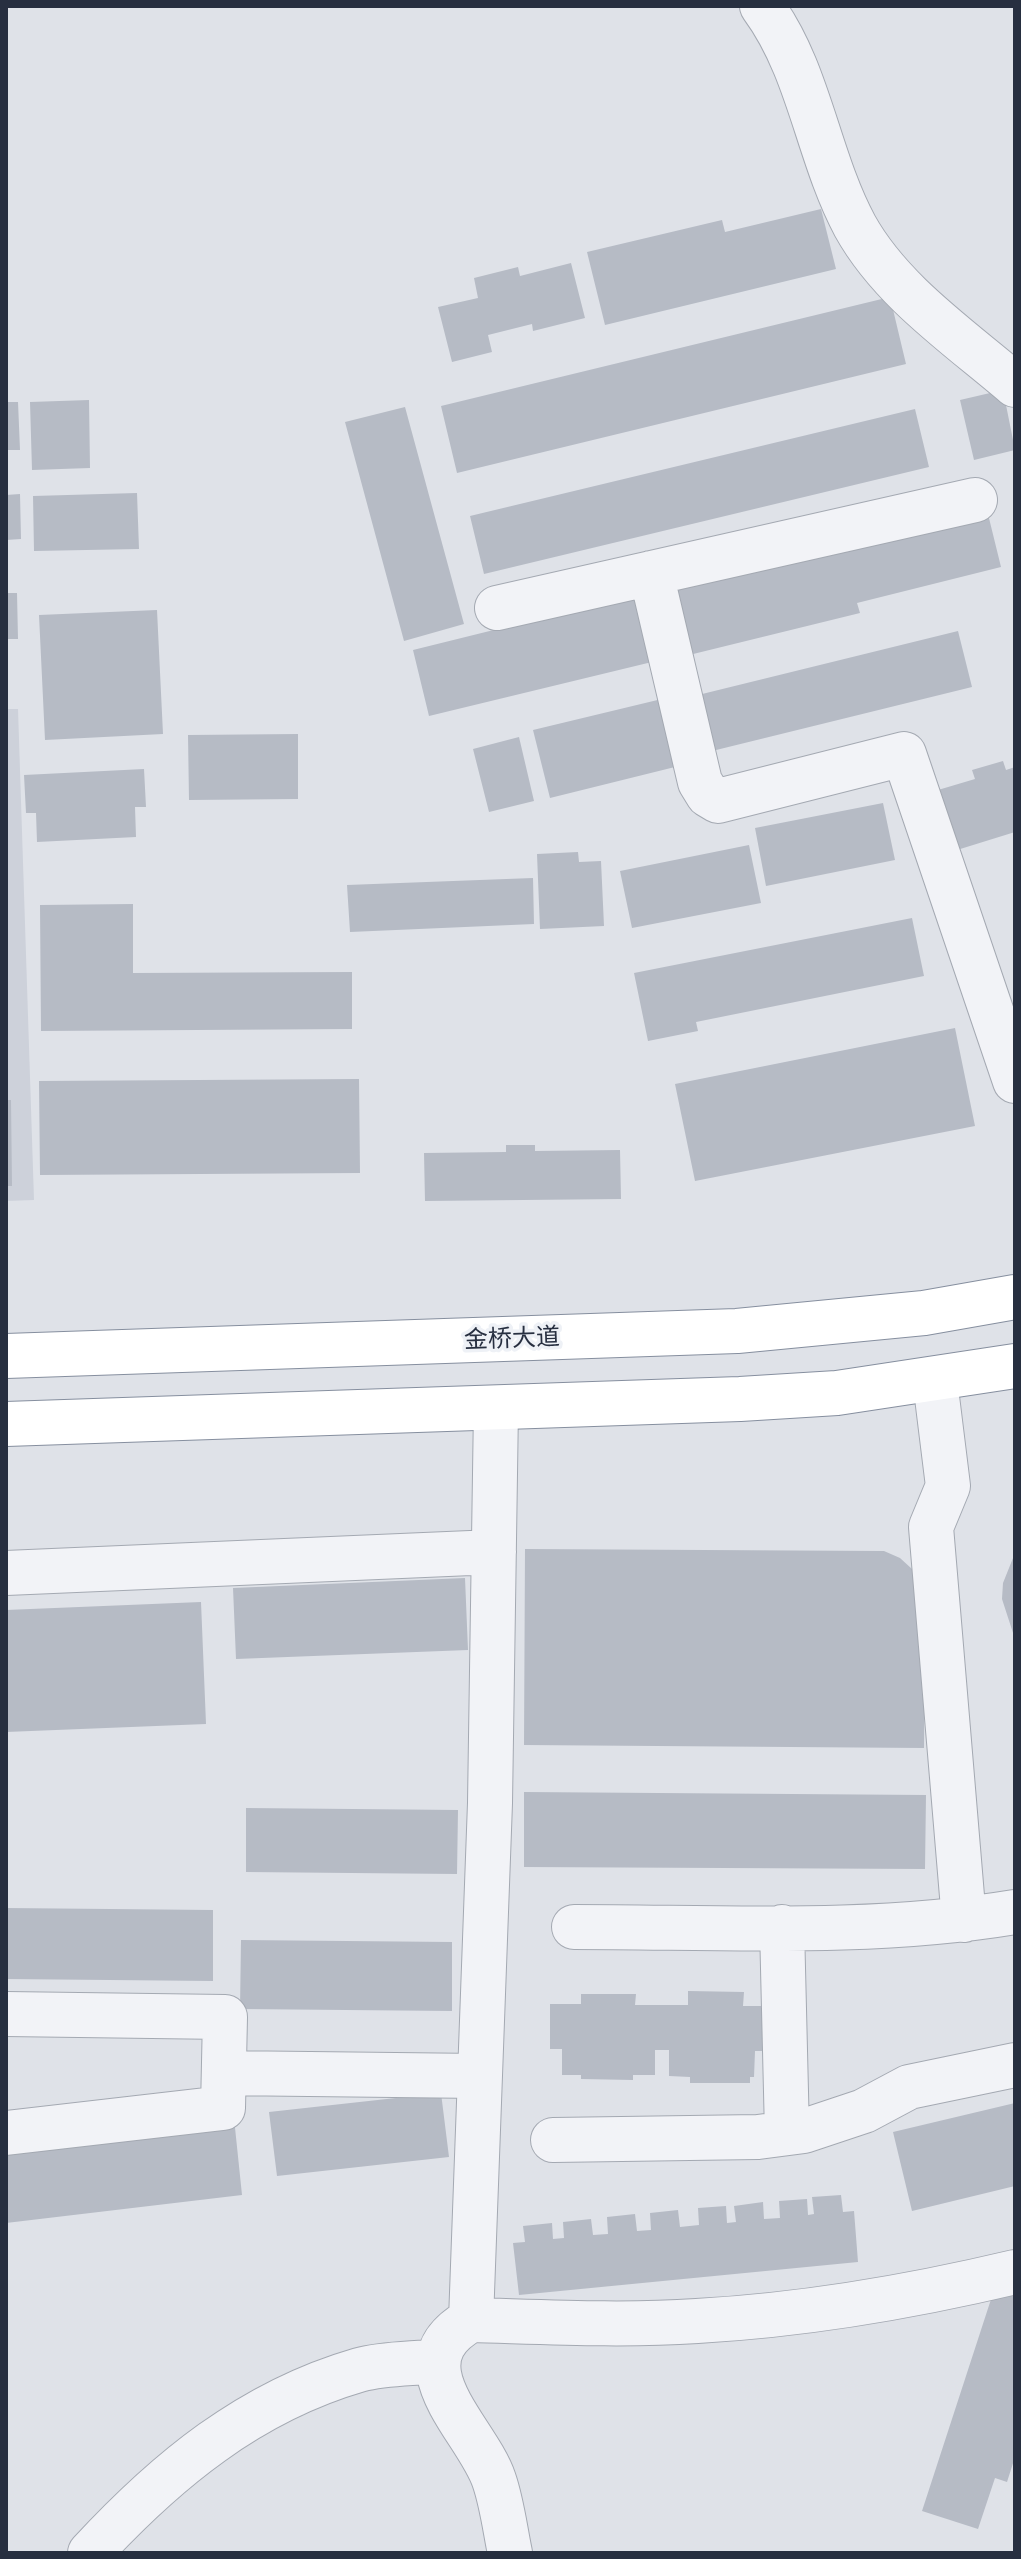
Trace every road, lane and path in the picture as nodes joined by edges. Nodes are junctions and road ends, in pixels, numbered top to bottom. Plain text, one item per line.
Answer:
1 (762, 6) edge
2 (1015, 385) edge
3 (975, 500) dead end
4 (651, 573) junction
5 (497, 608) dead end
6 (1015, 1081) edge
7 (1015, 1297) edge
8 (6, 1356) edge
9 (1015, 1366) edge
10 (935, 1381) junction
11 (496, 1408) junction
12 (6, 1424) edge
13 (494, 1552) junction
14 (6, 1573) edge
15 (1015, 1912) edge
16 (964, 1920) junction
17 (574, 1927) dead end
18 (782, 1927) junction
19 (6, 2014) edge
20 (1015, 2065) edge
21 (224, 2073) junction
22 (480, 2076) junction
23 (6, 2133) edge
24 (787, 2133) junction
25 (553, 2140) dead end
26 (1015, 2272) edge
27 (471, 2320) junction
28 (438, 2361) junction
29 (90, 2553) edge
30 (510, 2553) edge

1 - 2 street
3 - 4 street
4 - 5 street
4 - 6 street
7 - 8 highway, 金桥大道
9 - 10 highway
10 - 11 highway
10 - 16 street
11 - 12 highway
11 - 13 street
13 - 14 street
13 - 22 street
15 - 16 street
16 - 18 street
17 - 18 street
18 - 24 street
19 - 21 street
20 - 24 street
21 - 22 street
21 - 23 street
22 - 27 street
24 - 25 street
26 - 27 street
27 - 28 street
28 - 29 street
28 - 30 street

